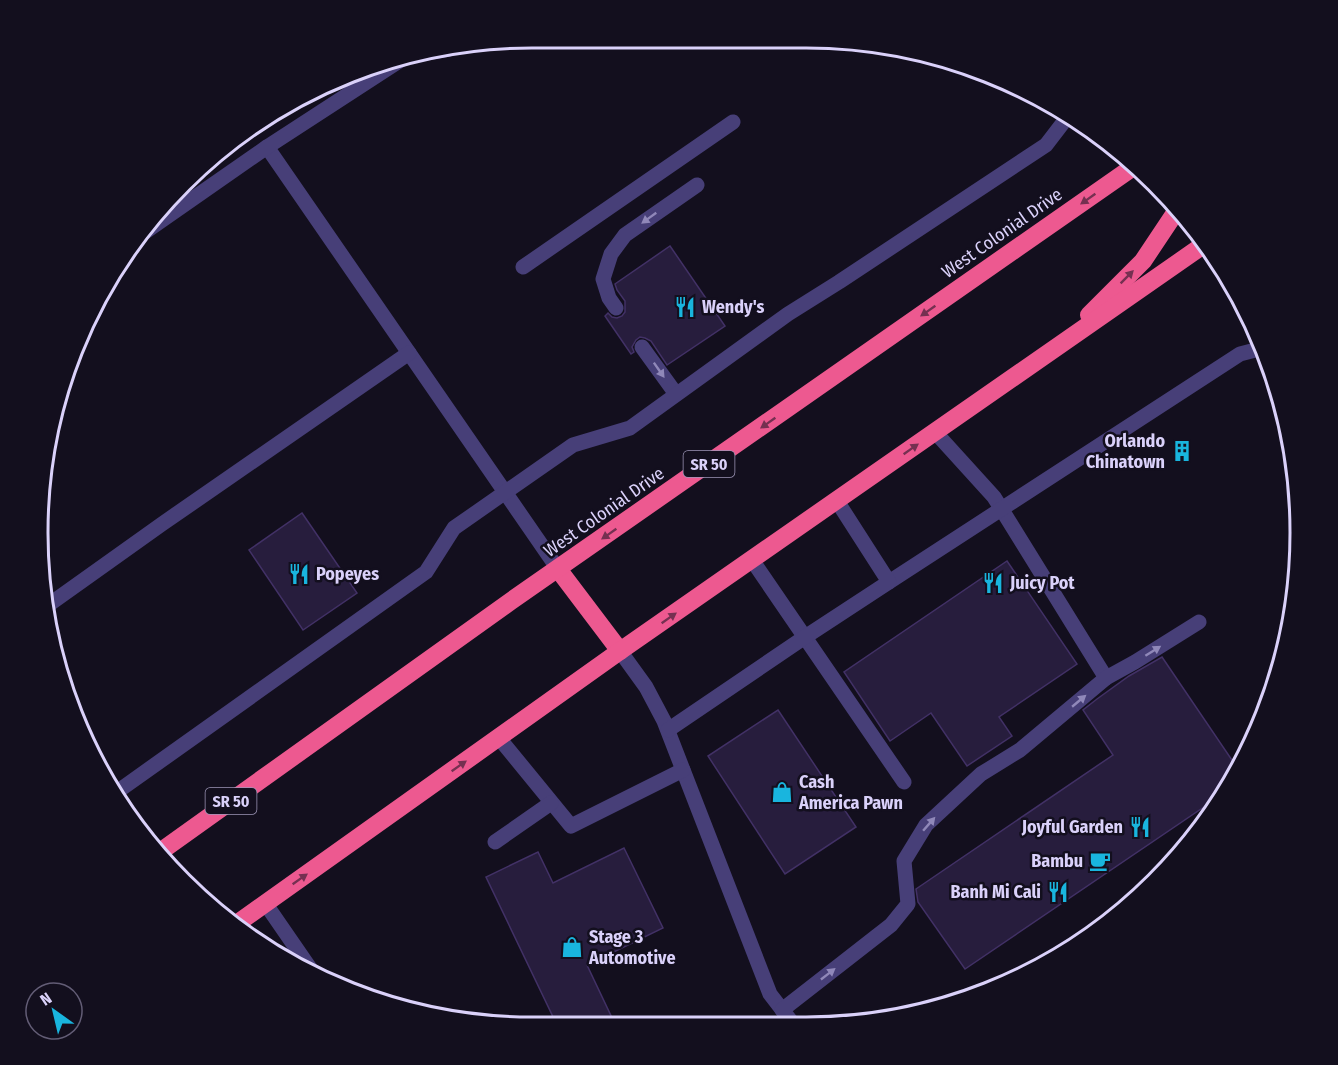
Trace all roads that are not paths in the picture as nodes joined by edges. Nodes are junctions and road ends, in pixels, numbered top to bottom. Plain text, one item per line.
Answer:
1 (381, 73) edge
2 (733, 122) dead end
3 (1064, 123) edge
4 (267, 147) junction
5 (1128, 171) edge
6 (697, 185) dead end
7 (1173, 216) edge
8 (162, 220) edge
9 (1198, 249) edge
10 (523, 267) dead end
11 (616, 308) dead end
12 (642, 347) dead end
13 (1056, 348) junction
14 (1254, 350) edge
15 (409, 353) junction
16 (676, 394) junction
17 (935, 432) junction
18 (505, 493) junction
19 (837, 501) junction
20 (1001, 509) junction
21 (752, 560) junction
22 (558, 569) junction
23 (889, 582) junction
24 (53, 602) edge
25 (1199, 622) dead end
26 (805, 637) junction
27 (620, 651) junction
28 (1106, 678) junction
29 (668, 730) junction
30 (499, 738) junction
31 (683, 770) junction
32 (904, 782) dead end
33 (122, 789) edge
34 (551, 803) junction
35 (495, 842) dead end
36 (166, 849) edge
37 (265, 903) junction
38 (242, 920) edge
39 (304, 959) edge
40 (782, 1010) junction
41 (787, 1017) edge

1 - 4 lane
2 - 10 lane
3 - 16 lane
4 - 8 lane
4 - 15 lane
5 -> 22 highway, West Colonial Drive / SR 50
6 -> 11 lane
13 -> 7 highway
9 - 13 highway
12 -> 16 lane
13 - 17 highway
14 - 20 lane
15 - 18 lane
15 - 24 lane
16 - 18 lane
19 -> 17 highway
17 - 20 lane
18 - 22 lane
18 - 33 lane
19 - 21 highway
19 - 23 lane
20 - 23 lane
20 - 28 lane
21 - 26 lane
27 -> 21 highway
22 - 27 highway
22 - 36 highway, West Colonial Drive / SR 50
23 - 26 lane
28 -> 25 lane
26 - 29 lane
26 - 32 lane
27 - 29 lane
27 - 30 highway
40 -> 28 lane
29 - 31 lane
30 - 34 lane
37 -> 30 highway
31 - 34 lane
31 - 40 lane
34 - 35 lane
37 - 38 highway
37 - 39 lane
40 - 41 lane

